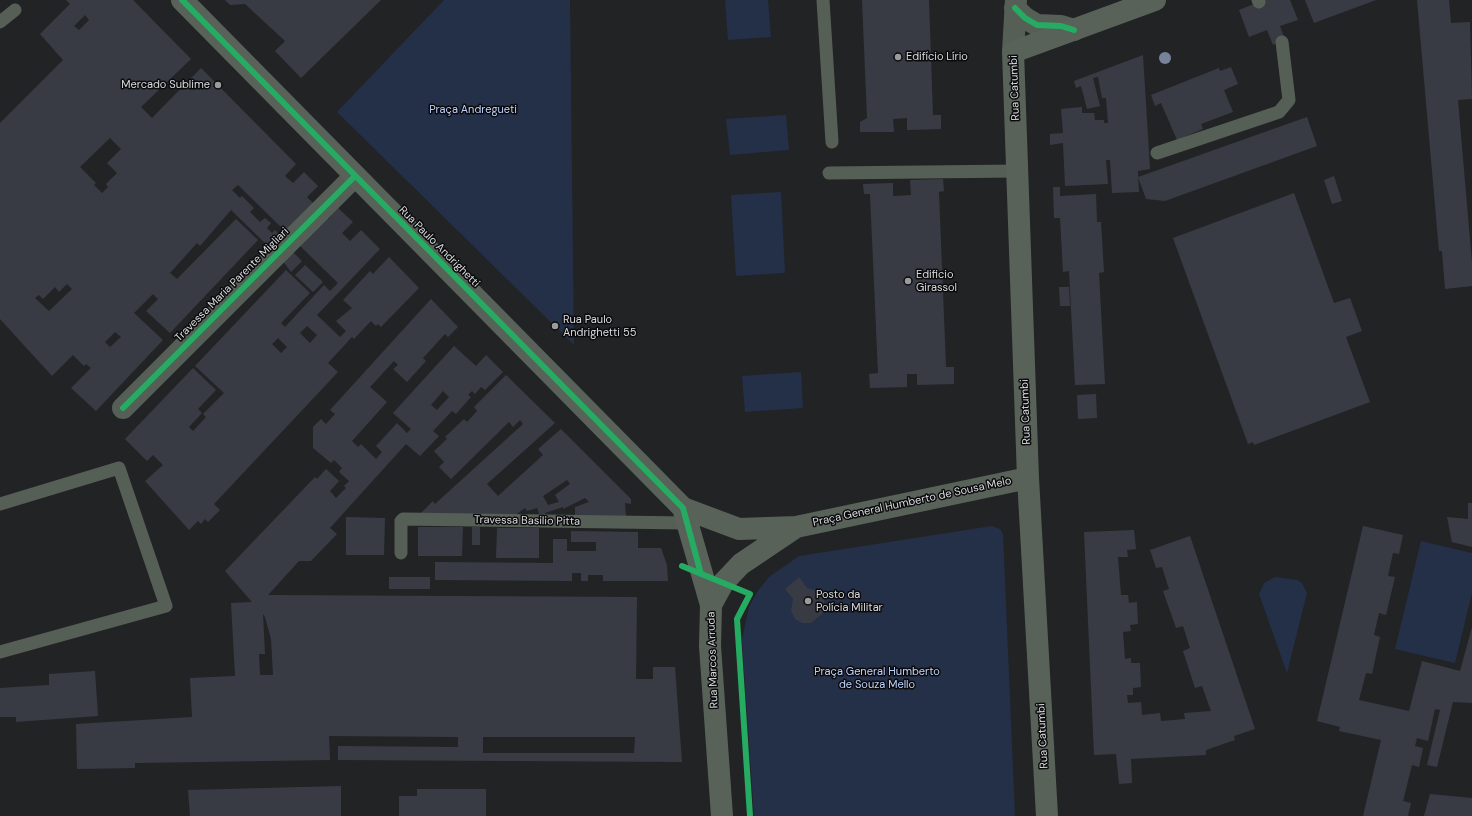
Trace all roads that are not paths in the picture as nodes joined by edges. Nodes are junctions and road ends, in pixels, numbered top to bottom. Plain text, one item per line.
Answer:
1 (182, 0) edge
2 (823, 0) edge
3 (1155, 0) edge
4 (1016, 4) edge
5 (15, 10) dead end
6 (0, 22) edge
7 (1074, 30) junction
8 (1281, 44) dead end
9 (1014, 52) junction
10 (832, 142) dead end
11 (1157, 153) dead end
12 (1018, 171) junction
13 (829, 173) dead end
14 (355, 176) junction
15 (123, 408) dead end
16 (1028, 478) junction
17 (0, 504) edge
18 (685, 516) junction
19 (796, 527) junction
20 (401, 553) dead end
21 (711, 605) junction
22 (0, 652) edge
23 (722, 816) edge
24 (1047, 816) edge

1 - 14 main road, Rua Paulo Andrighetti
2 - 10 lane
3 - 7 main road
4 - 7 street, Rua Catumbi
4 - 9 street, Rua Catumbi
5 - 6 lane
7 - 9 main road
8 - 11 lane
9 - 12 main road, Rua Catumbi
12 - 13 lane
12 - 16 main road, Rua Catumbi
14 - 15 street, Travessa Maria Parente Migliari
14 - 18 main road, Rua Paulo Andrighetti
16 - 19 main road, Praça General Humberto de Sousa Melo
16 - 24 main road, Rua Catumbi
17 - 22 lane
18 - 19 main road, Praça General Humberto de Sousa Melo
18 - 20 lane, Travessa Basilio Pitta
18 - 21 main road, Rua Marcos Arruda
19 - 21 main road, Praça General Humberto de Sousa Melo
21 - 23 main road, Rua Marcos Arruda

